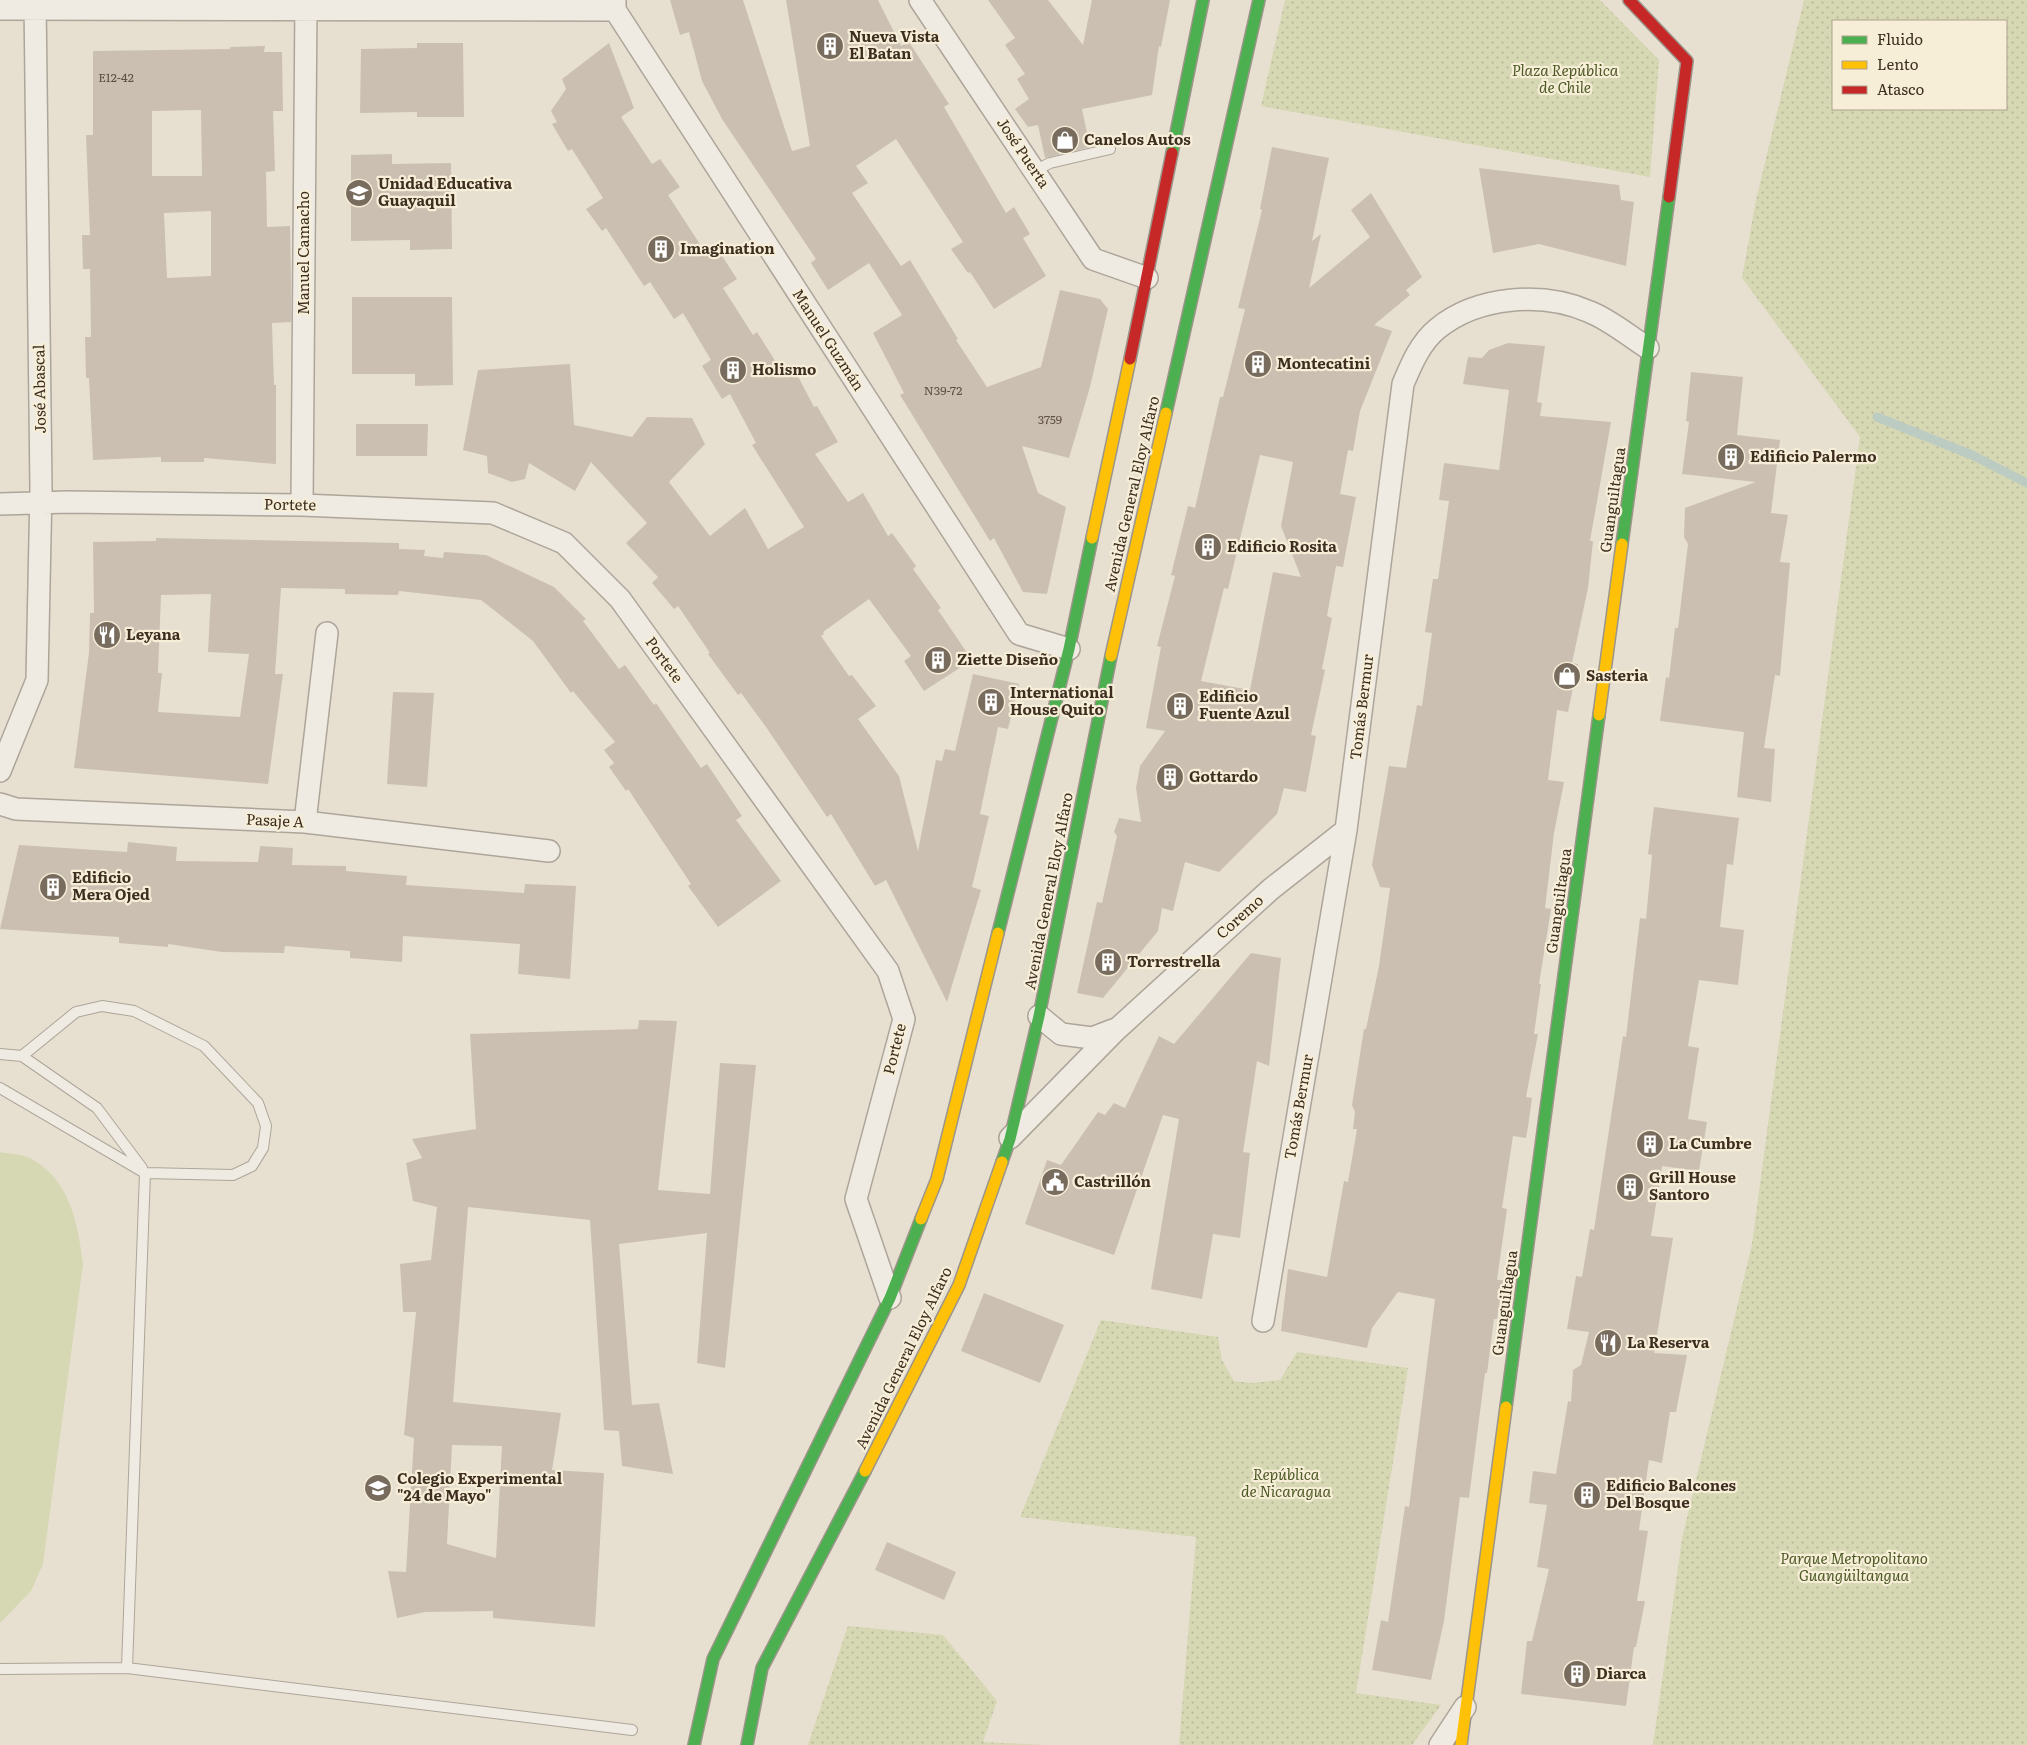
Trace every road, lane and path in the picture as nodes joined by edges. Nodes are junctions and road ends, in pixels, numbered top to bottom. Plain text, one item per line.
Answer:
1 (920, 0) edge
2 (1203, 0) edge
3 (1259, 0) edge
4 (1629, 0) edge
5 (34, 5) edge
6 (306, 5) edge
7 (615, 5) edge
8 (0, 9) edge
9 (1110, 149) dead end
10 (1034, 171) junction
11 (1148, 278) junction
12 (1648, 348) junction
13 (41, 503) junction
14 (0, 504) edge
15 (302, 505) junction
16 (327, 632) dead end
17 (1069, 650) junction
18 (0, 771) edge
19 (0, 804) edge
20 (304, 822) junction
21 (1346, 830) junction
22 (549, 851) dead end
23 (1039, 1016) junction
24 (1116, 1030) junction
25 (0, 1054) edge
26 (22, 1056) junction
27 (0, 1088) edge
28 (1010, 1139) junction
29 (145, 1173) junction
30 (890, 1298) junction
31 (1263, 1320) dead end
32 (127, 1668) junction
33 (0, 1669) edge
34 (1466, 1704) junction
35 (632, 1730) dead end
36 (694, 1745) edge
37 (746, 1745) edge
38 (1440, 1745) edge
39 (1461, 1745) edge

1 - 10 street, José Puerta
2 - 11 main road, Avenida General Eloy Alfaro
3 - 23 main road, Avenida General Eloy Alfaro
4 - 12 main road, Guanguiltagua
5 - 6 street
5 - 8 street
5 - 13 street, José Abascal
6 - 7 street
6 - 15 street, Manuel Camacho
7 - 17 street, Manuel Guzmán
9 - 10 lane
10 - 11 street, José Puerta
11 - 17 main road, Avenida General Eloy Alfaro
12 - 21 street, Tomás Bermur
12 - 34 main road, Guanguiltagua
13 - 14 street, Portete
13 - 15 street, Portete
13 - 18 street, José Abascal
15 - 30 street, Portete
16 - 20 street
17 - 30 main road, Avenida General Eloy Alfaro
19 - 20 street, Pasaje A
20 - 22 street, Pasaje A
21 - 24 street, Coremo
21 - 31 street, Tomás Bermur
23 - 24 street, Coremo
23 - 28 main road, Avenida General Eloy Alfaro
24 - 28 street, Coremo
25 - 26 lane
26 - 29 lane
26 - 29 lane
27 - 29 lane
28 - 37 main road, Avenida General Eloy Alfaro
29 - 32 lane
30 - 36 main road, Avenida General Eloy Alfaro
32 - 33 lane
32 - 35 lane
34 - 38 street
34 - 39 main road, Guanguiltagua

